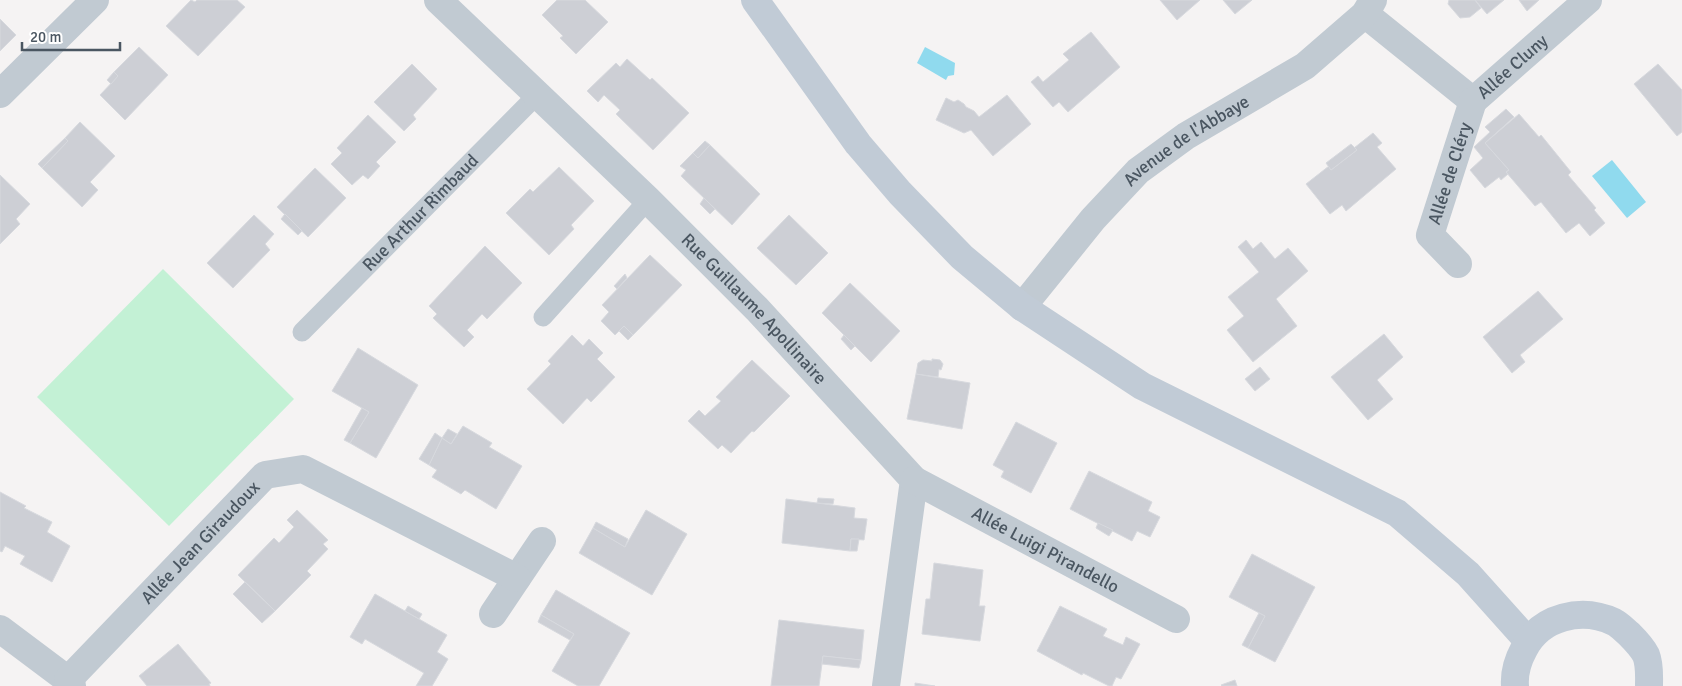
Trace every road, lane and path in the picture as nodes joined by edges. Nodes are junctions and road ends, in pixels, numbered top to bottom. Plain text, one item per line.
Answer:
1 (95, 0) edge
2 (438, 0) edge
3 (755, 0) edge
4 (1588, 0) edge
5 (1369, 7) edge
6 (0, 94) edge
7 (538, 94) junction
8 (1473, 101) junction
9 (648, 200) junction
10 (1458, 264) dead end
11 (1022, 307) junction
12 (543, 316) dead end
13 (302, 332) dead end
14 (914, 480) junction
15 (542, 541) dead end
16 (517, 578) junction
17 (493, 614) dead end
18 (1176, 619) dead end
19 (0, 629) edge
20 (1528, 641) junction
21 (70, 683) edge
22 (886, 686) edge
23 (1515, 686) edge
24 (1650, 686) edge

1 - 6 street
2 - 7 street, Rue Guillaume Apollinaire
3 - 11 street
4 - 8 street, Allée Cluny
5 - 8 street, Allée Cluny
5 - 11 street, Avenue de l'Abbaye
7 - 9 street, Rue Guillaume Apollinaire
7 - 13 lane, Rue Arthur Rimbaud
8 - 10 street, Allée de Cléry
9 - 12 lane
9 - 14 street, Rue Guillaume Apollinaire
11 - 20 street
14 - 18 street, Allée Luigi Pirandello
14 - 22 street
15 - 16 street
16 - 17 street
16 - 21 street, Allée Jean Giraudoux
19 - 21 street
20 - 23 street
20 - 24 street

